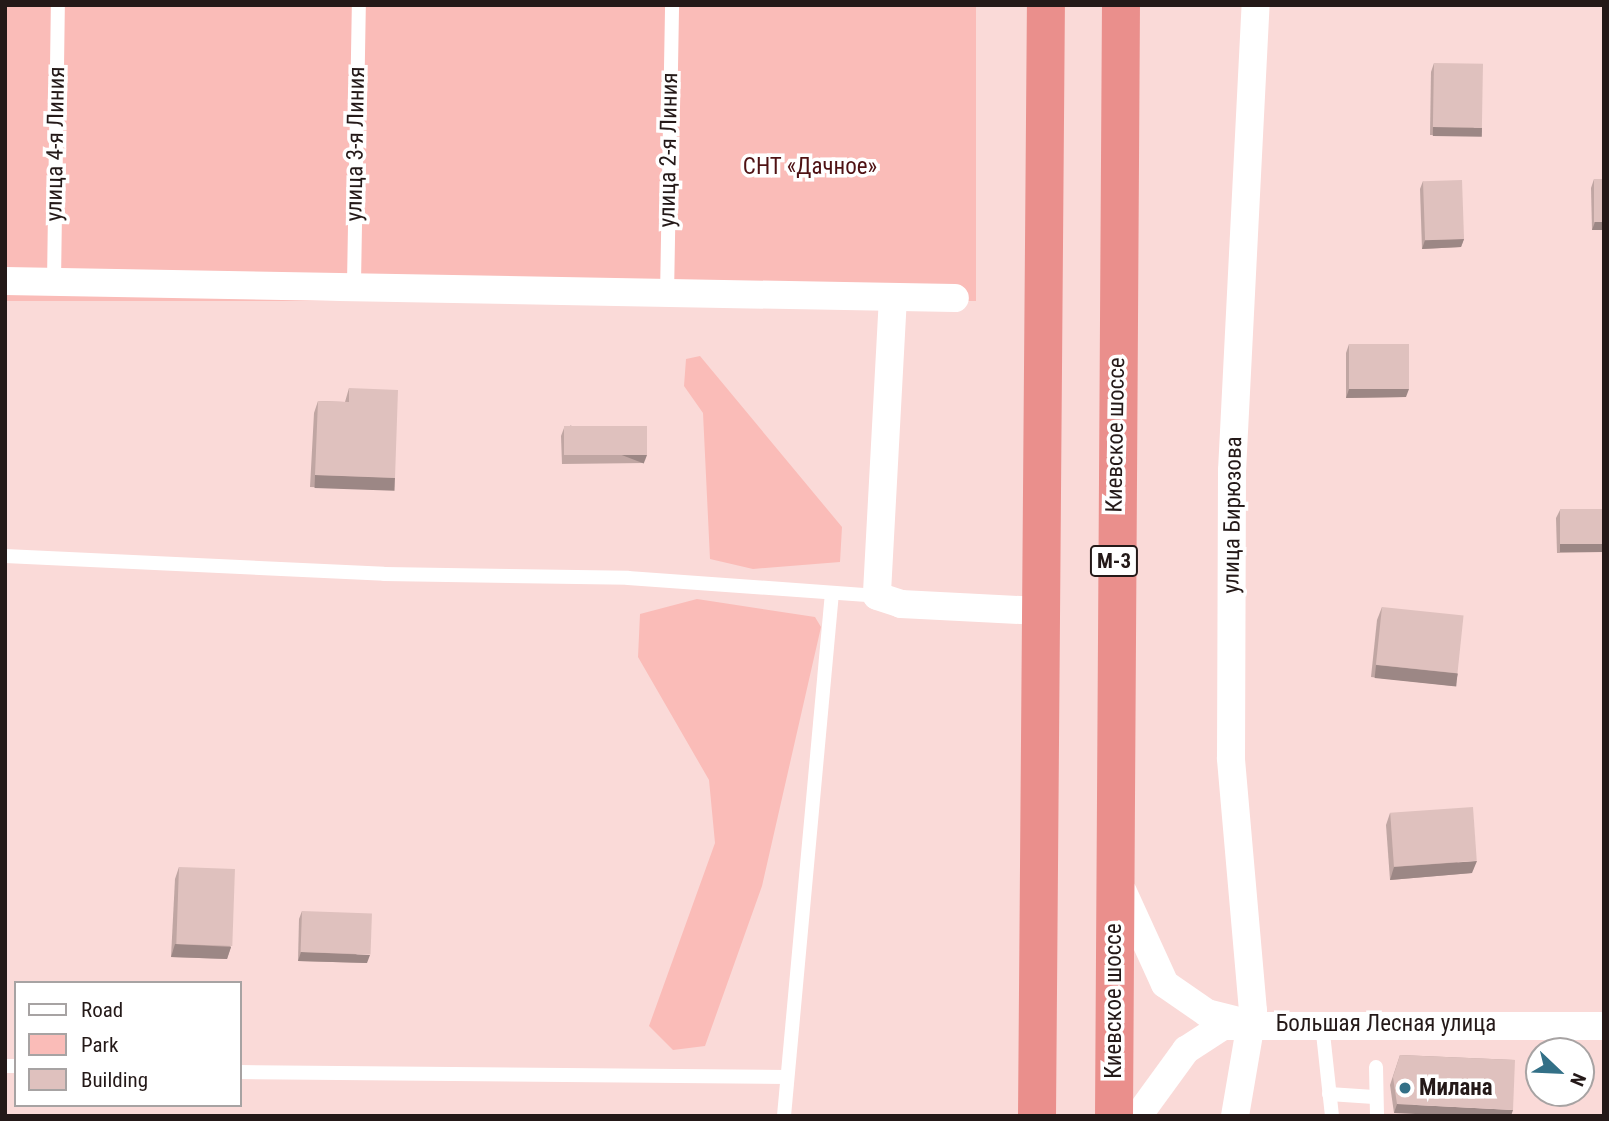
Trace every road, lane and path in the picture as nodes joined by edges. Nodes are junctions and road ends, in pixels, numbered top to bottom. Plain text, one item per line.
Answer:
1 (58, 5) edge
2 (359, 5) edge
3 (672, 5) edge
4 (1046, 5) edge
5 (1121, 5) edge
6 (1256, 5) edge
7 (5, 281) edge
8 (54, 282) junction
9 (354, 283) junction
10 (667, 296) junction
11 (893, 298) junction
12 (955, 298) dead end
13 (5, 556) edge
14 (832, 593) junction
15 (877, 596) junction
16 (1038, 611) junction
17 (1111, 821) junction
18 (1321, 1022) junction
19 (1252, 1024) junction
20 (1604, 1026) edge
21 (1376, 1067) dead end
22 (242, 1072) edge
23 (787, 1077) junction
24 (1329, 1094) junction
25 (1374, 1097) junction
26 (784, 1116) edge
27 (1037, 1116) edge
28 (1114, 1116) edge
29 (1138, 1116) edge
30 (1235, 1116) edge
31 (1332, 1116) edge
32 (1377, 1116) edge

1 - 8 lane, улица 4-я Линия
2 - 9 lane, улица 3-я Линия
3 - 10 lane, улица 2-я Линия
4 - 16 highway
5 - 17 highway, Киевское шоссе / М-3
6 - 19 street, улица Бирюзова
7 - 8 street
8 - 9 street
9 - 10 street
10 - 11 street
11 - 12 street
11 - 15 street
13 - 14 lane
14 - 15 lane
14 - 23 lane
15 - 16 street
16 - 27 highway
17 - 19 street, Большая Лесная улица
17 - 28 highway, Киевское шоссе / М-3
18 - 19 street, Большая Лесная улица
18 - 20 street, Большая Лесная улица
18 - 24 lane
19 - 29 street, Большая Лесная улица
19 - 30 street, улица Бирюзова
21 - 25 lane
22 - 23 lane
23 - 26 lane
24 - 25 lane
24 - 31 lane
25 - 32 lane

